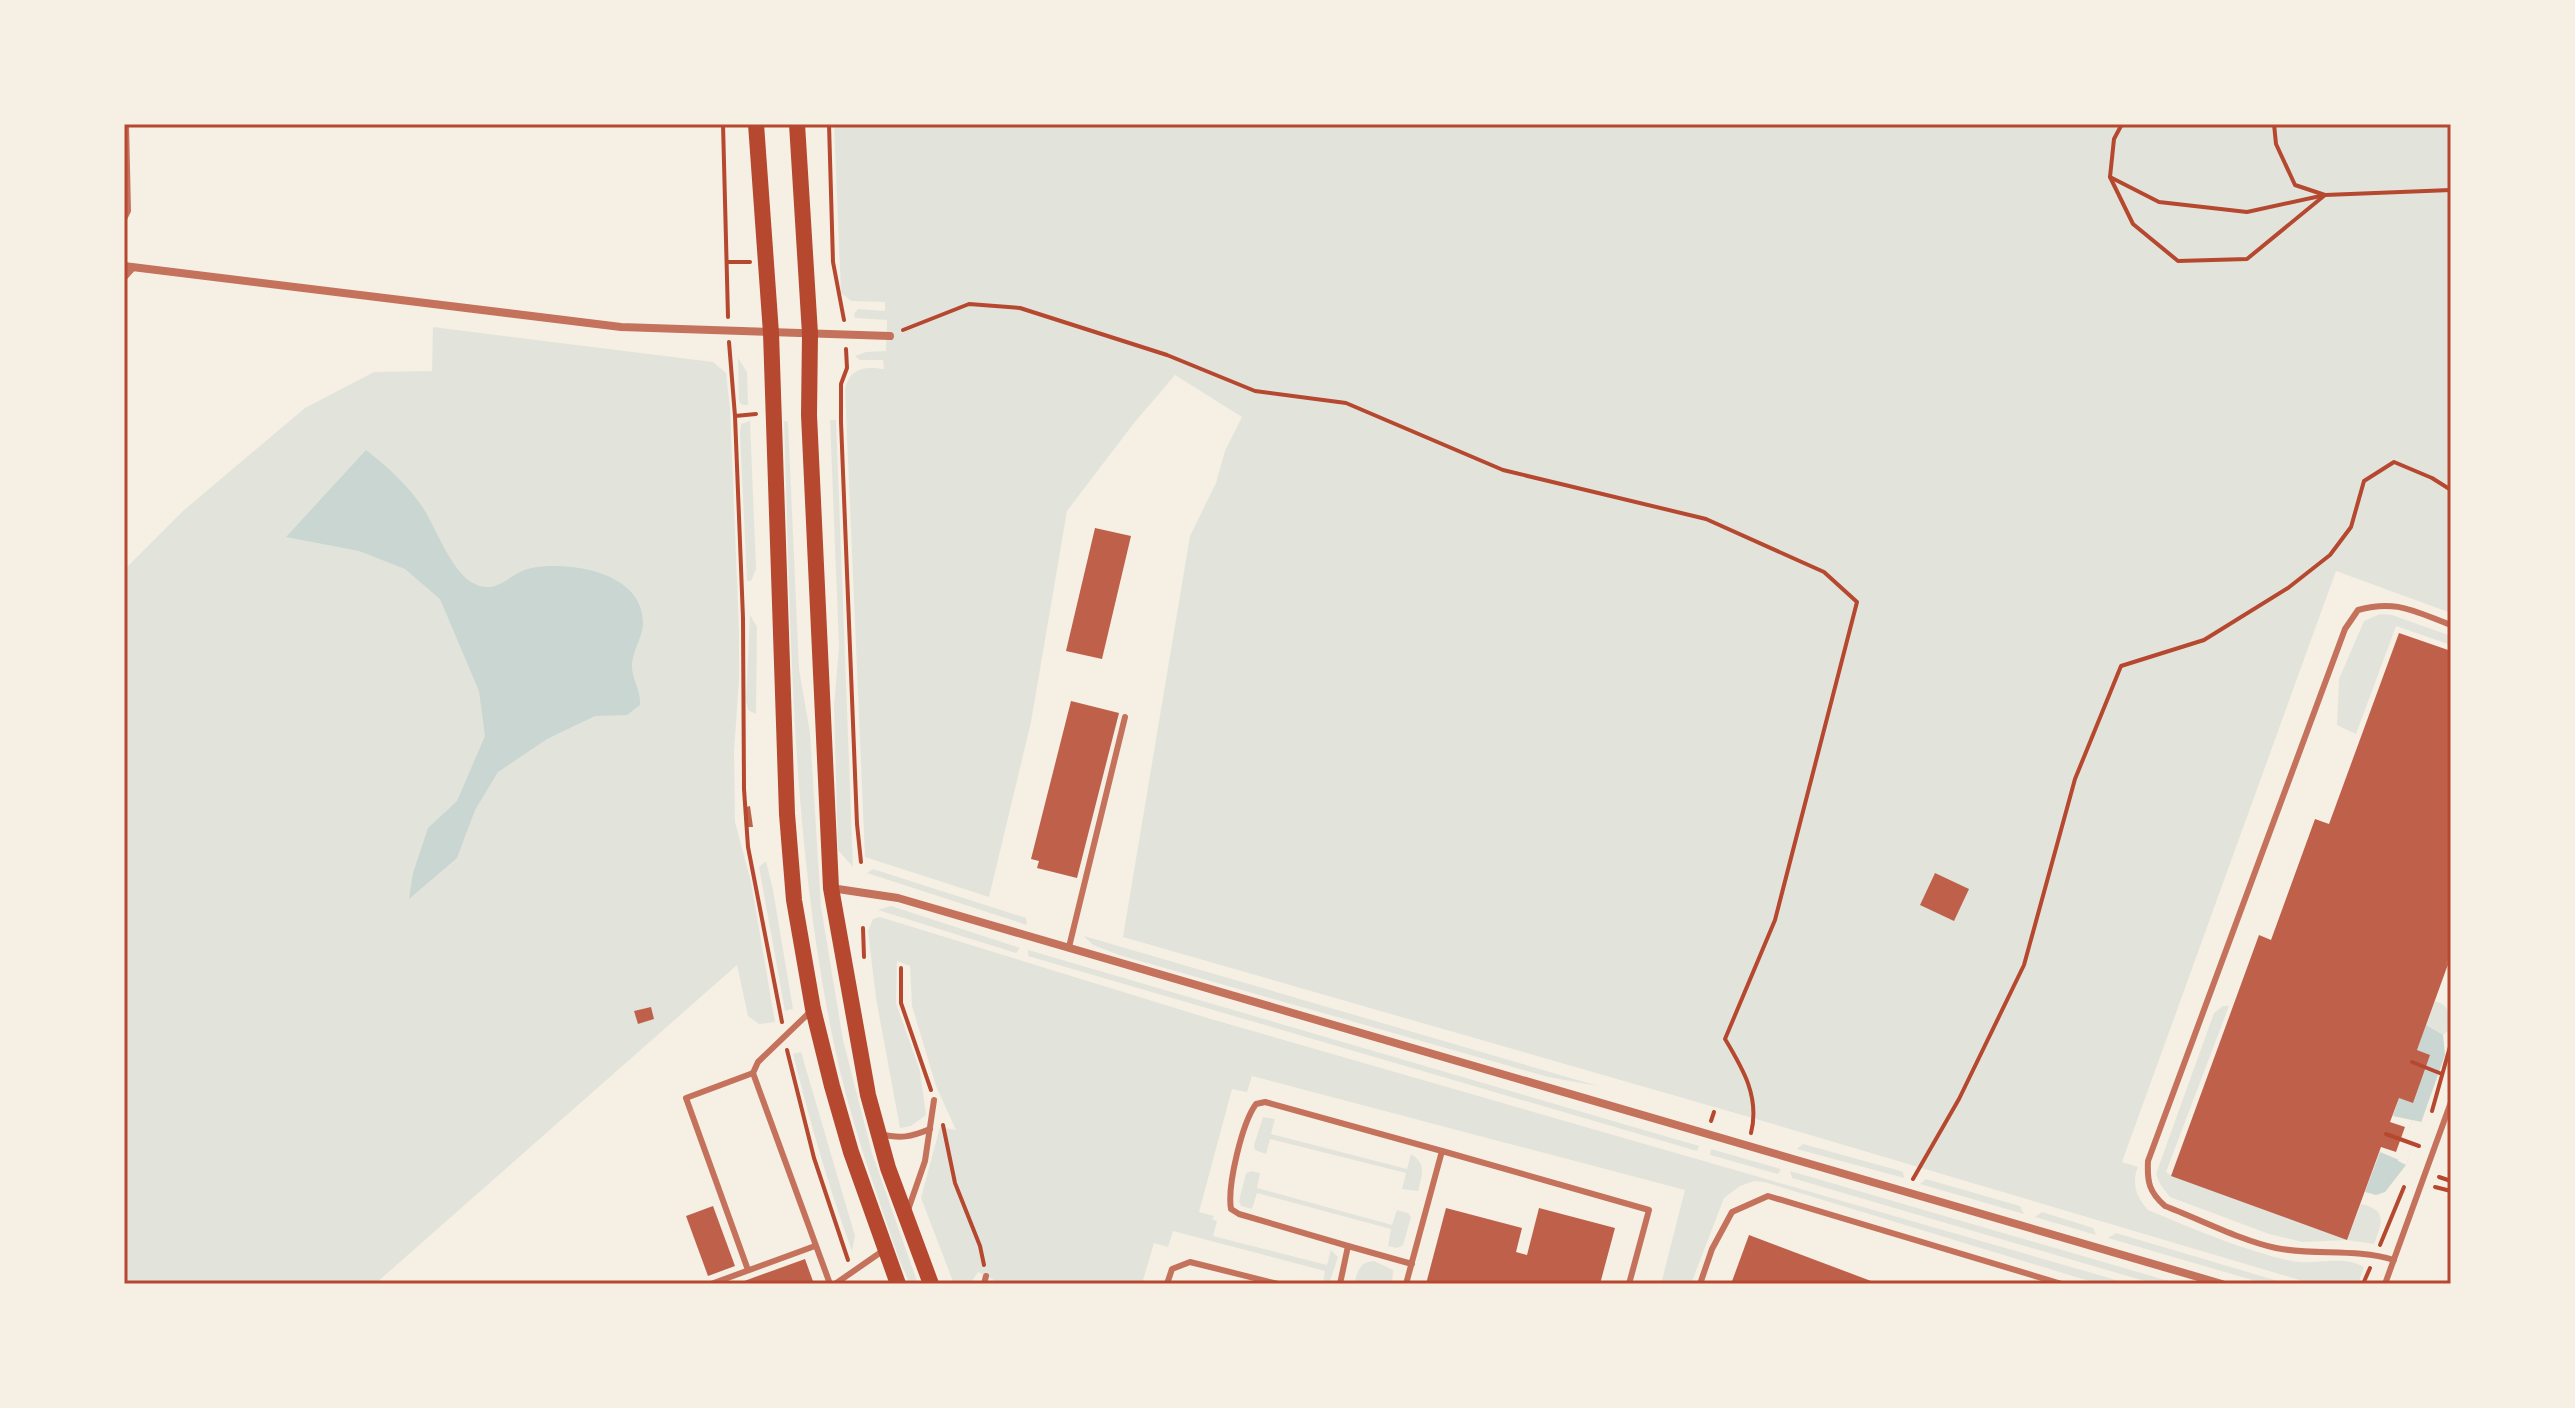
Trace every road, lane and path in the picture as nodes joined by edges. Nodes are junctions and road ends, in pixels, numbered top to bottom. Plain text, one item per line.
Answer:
1 (126, 124) edge
2 (723, 124) edge
3 (756, 124) edge
4 (797, 124) edge
5 (829, 124) edge
6 (2122, 124) edge
7 (2274, 124) edge
8 (2110, 177) junction
9 (2451, 190) edge
10 (2325, 195) junction
11 (124, 219) edge
12 (728, 262) junction
13 (743, 262) dead end
14 (129, 266) edge
15 (124, 278) edge
16 (728, 302) dead end
17 (844, 314) dead end
18 (771, 333) junction
19 (810, 334) junction
20 (890, 336) joint
21 (729, 351) dead end
22 (847, 368) dead end
23 (834, 413) dead end
24 (841, 413) junction
25 (752, 414) dead end
26 (735, 416) junction
27 (2451, 490) edge
28 (2451, 625) edge
29 (1125, 717) dead end
30 (861, 862) dead end
31 (831, 888) junction
32 (863, 928) dead end
33 (1069, 947) junction
34 (865, 962) dead end
35 (813, 1009) junction
36 (785, 1037) junction
37 (2451, 1043) edge
38 (2412, 1062) dead end
39 (753, 1073) junction
40 (2441, 1073) junction
41 (934, 1100) dead end
42 (2451, 1102) edge
43 (2431, 1113) dead end
44 (930, 1129) junction
45 (879, 1134) junction
46 (2386, 1134) dead end
47 (2423, 1135) dead end
48 (1747, 1145) junction
49 (2416, 1145) junction
50 (1442, 1151) junction
51 (2414, 1159) dead end
52 (2439, 1177) dead end
53 (2451, 1181) edge
54 (2404, 1187) dead end
55 (2435, 1187) dead end
56 (2451, 1191) edge
57 (1907, 1192) junction
58 (905, 1217) junction
59 (815, 1246) junction
60 (1348, 1246) junction
61 (884, 1250) junction
62 (2376, 1255) junction
63 (847, 1258) dead end
64 (2394, 1260) junction
65 (1412, 1264) junction
66 (748, 1270) junction
67 (711, 1284) edge
68 (832, 1284) edge
69 (898, 1284) edge
70 (931, 1284) edge
71 (1167, 1284) edge
72 (1276, 1284) edge
73 (1340, 1284) edge
74 (1406, 1284) edge
75 (1629, 1284) edge
76 (1700, 1284) edge
77 (2062, 1284) edge
78 (2222, 1284) edge
79 (2363, 1284) edge
80 (2385, 1284) edge

1 - 11 lane
2 - 12 path
3 - 18 main road
4 - 19 main road
5 - 17 path
6 - 8 path
7 - 10 path
8 - 10 path
8 - 10 path
9 - 10 path
12 - 13 path
12 - 16 path
14 - 15 lane
14 - 18 street
18 - 19 street
18 - 35 main road
19 - 20 street
19 - 31 main road
20 - 48 path
21 - 26 path
22 - 24 path
23 - 24 path
24 - 30 path
25 - 26 path
26 - 36 path
27 - 57 path
28 - 62 lane
29 - 33 lane
31 - 33 street
31 - 45 main road
32 - 34 path
33 - 48 street
35 - 36 lane
35 - 61 main road
36 - 39 lane
36 - 63 path
37 - 40 path
38 - 40 path
39 - 59 lane
39 - 66 lane
40 - 43 path
41 - 44 lane
42 - 64 lane
44 - 45 lane
44 - 58 lane
45 - 58 main road
46 - 49 path
47 - 49 path
48 - 57 street
49 - 51 path
50 - 60 lane
50 - 65 lane
50 - 75 lane
52 - 53 path
54 - 62 path
55 - 56 path
57 - 78 street
58 - 70 main road
59 - 66 lane
59 - 68 lane
60 - 65 lane
60 - 73 lane
61 - 68 lane
61 - 69 main road
62 - 64 lane
62 - 79 path
64 - 80 lane
65 - 74 lane
66 - 67 lane
71 - 72 lane
76 - 77 lane

